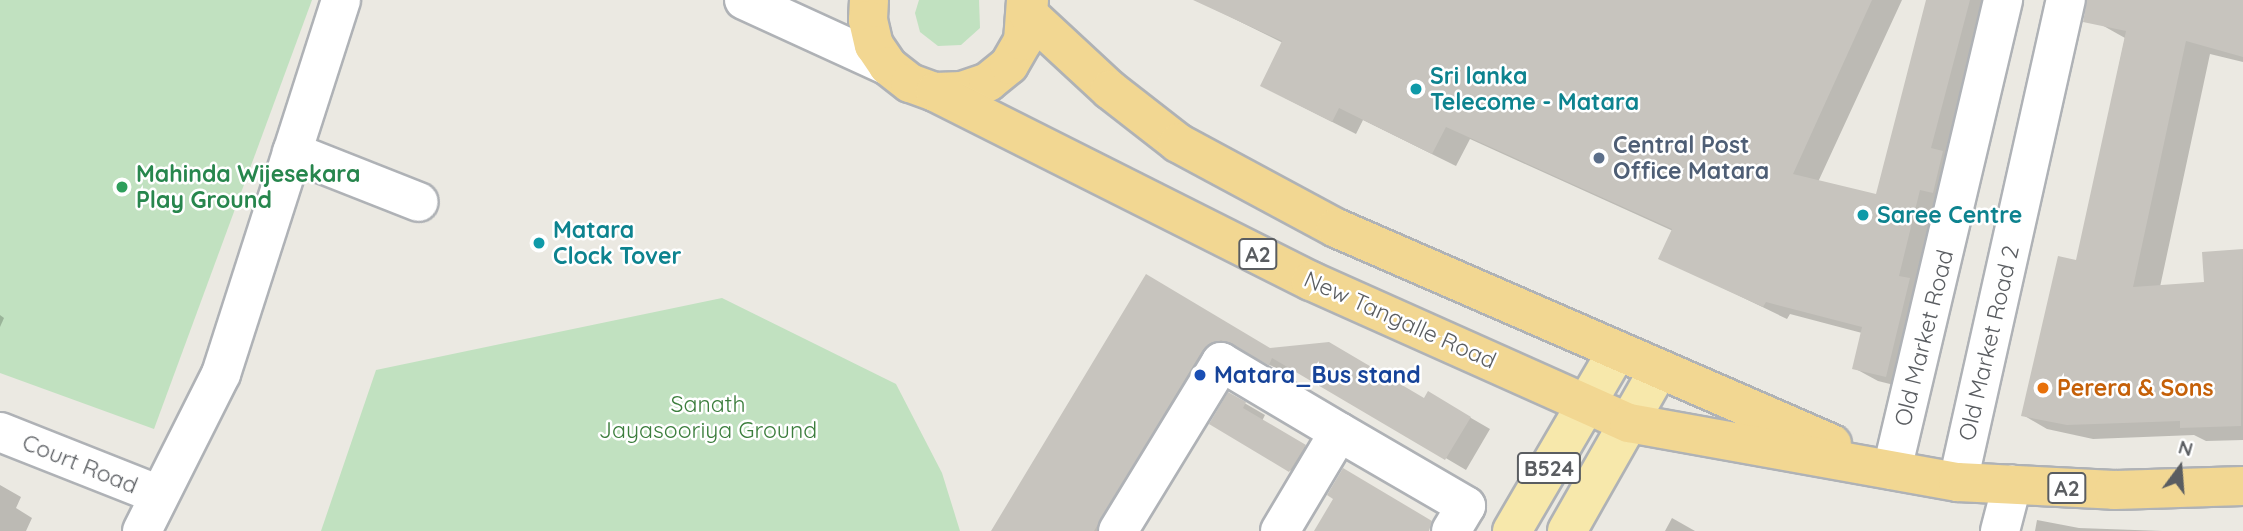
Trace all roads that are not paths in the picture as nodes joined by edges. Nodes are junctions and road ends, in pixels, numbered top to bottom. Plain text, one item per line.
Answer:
1 (341, 0) edge
2 (744, 0) edge
3 (869, 0) edge
4 (2003, 0) edge
5 (2066, 0) edge
6 (1028, 5) edge
7 (888, 66) junction
8 (935, 92) junction
9 (292, 152) junction
10 (419, 202) dead end
11 (1618, 351) junction
12 (1659, 369) junction
13 (1586, 404) junction
14 (1629, 423) junction
15 (0, 432) edge
16 (1339, 432) junction
17 (1892, 470) junction
18 (1958, 482) junction
19 (2012, 485) junction
20 (2243, 485) edge
21 (159, 495) junction
22 (142, 531) edge
23 (1118, 531) edge
24 (1280, 531) edge
25 (1451, 531) edge
26 (1512, 531) edge
27 (1567, 531) edge
28 (2000, 531) edge

1 - 9 street
2 - 7 street
3 - 7 highway
4 - 17 street, Old Market Road
5 - 18 street, Old Market Road 2
6 - 8 highway
6 - 11 highway, New Tangalle Road / A2
7 - 8 highway, New Tangalle Road
8 - 13 highway, New Tangalle Road / A2
9 - 10 street
9 - 21 street
11 - 12 highway, New Tangalle Road / A2
11 - 13 main road
12 - 14 main road
12 - 17 highway, New Tangalle Road / A2
13 - 14 highway, New Tangalle Road / A2
13 - 26 main road, B524
14 - 17 highway, New Tangalle Road / A2
14 - 27 main road, B524
15 - 21 street, Court Road
16 - 23 street
16 - 24 street
16 - 25 street
17 - 18 highway, New Tangalle Road / A2
18 - 19 highway, New Tangalle Road / A2
19 - 20 highway, New Tangalle Road / A2
19 - 28 street
21 - 22 street

